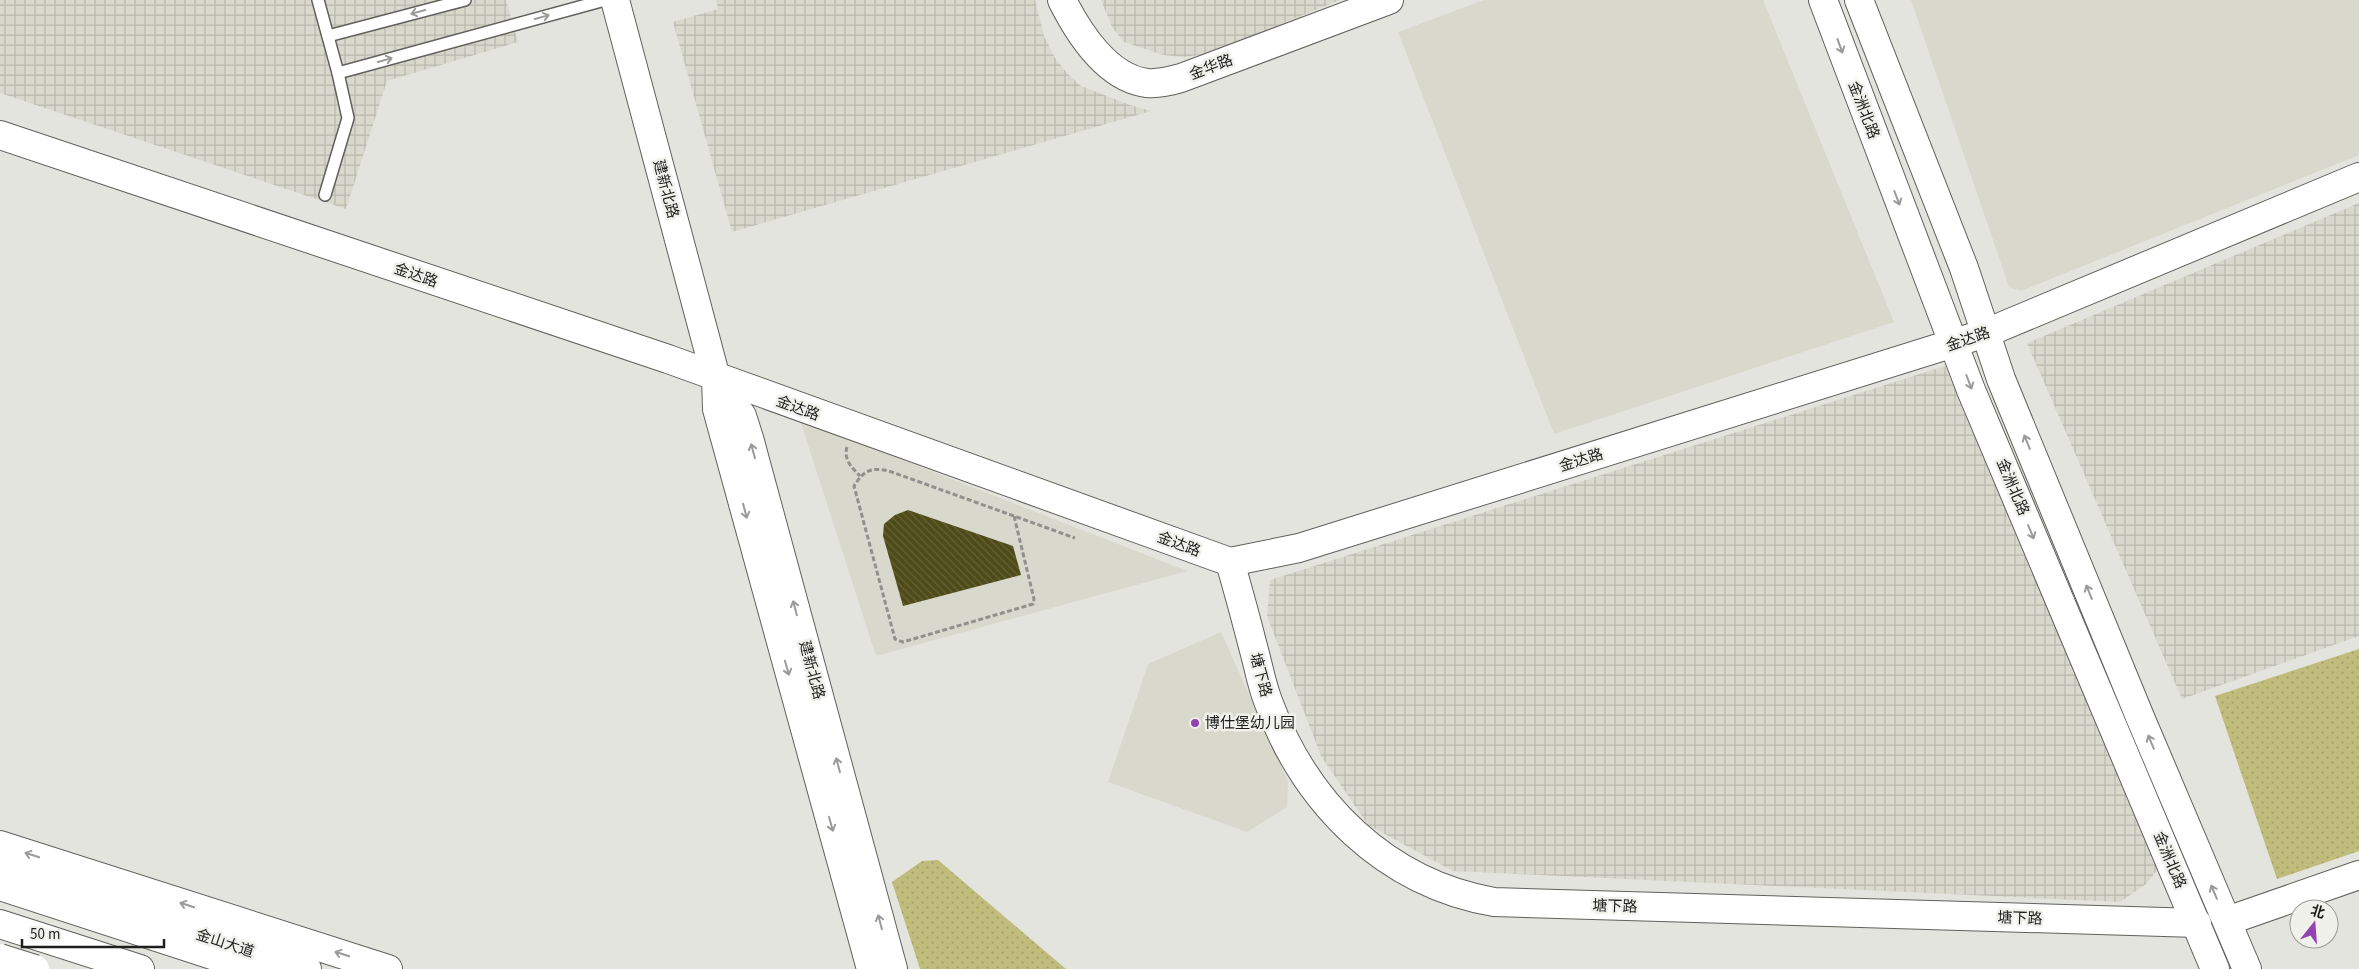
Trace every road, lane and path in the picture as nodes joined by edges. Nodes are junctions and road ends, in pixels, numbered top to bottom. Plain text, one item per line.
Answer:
1 (318, 0) edge
2 (465, 0) edge
3 (604, 0) edge
4 (615, 0) edge
5 (1062, 0) edge
6 (1389, 0) edge
7 (1823, 0) edge
8 (1859, 0) edge
9 (328, 36) junction
10 (338, 73) junction
11 (0, 135) edge
12 (2359, 178) edge
13 (325, 195) dead end
14 (1986, 334) junction
15 (1954, 344) junction
16 (716, 378) junction
17 (852, 427) junction
18 (860, 476) junction
19 (1014, 516) junction
20 (1075, 538) dead end
21 (1230, 562) junction
22 (0, 845) edge
23 (0, 870) edge
24 (2359, 875) edge
25 (0, 886) edge
26 (2227, 921) junction
27 (2197, 923) junction
28 (0, 924) edge
29 (0, 930) edge
30 (0, 958) edge
31 (35, 969) edge
32 (120, 969) edge
33 (140, 969) edge
34 (255, 969) edge
35 (307, 969) edge
36 (388, 969) edge
37 (871, 969) edge
38 (893, 969) edge
39 (2215, 969) edge
40 (2247, 969) edge

1 - 9 lane
2 -> 9 lane
10 -> 3 lane
4 - 16 main road, 建新北路
5 - 6 main road, 金华路
7 -> 15 main road, 金洲北路
8 - 14 main road, 金洲北路
9 - 10 lane
10 - 13 lane
11 - 16 main road, 金达路
12 - 14 main road, 金达路
14 - 15 main road, 金达路
26 -> 14 main road, 金洲北路
15 - 21 main road, 金达路
15 -> 27 main road, 金洲北路
16 - 17 main road, 金达路
16 -> 37 main road, 建新北路
38 -> 16 main road, 建新北路
17 - 18 path
17 - 21 main road, 金达路
18 - 19 path
18 - 19 path
19 - 20 path
21 - 27 main road, 塘下路
36 -> 22 main road
23 - 35 main road, 金山大道
24 - 26 main road
25 - 34 main road
26 - 40 main road, 金洲北路
27 - 39 main road, 金洲北路
28 - 33 main road
29 - 32 main road
30 - 31 main road, bridge

